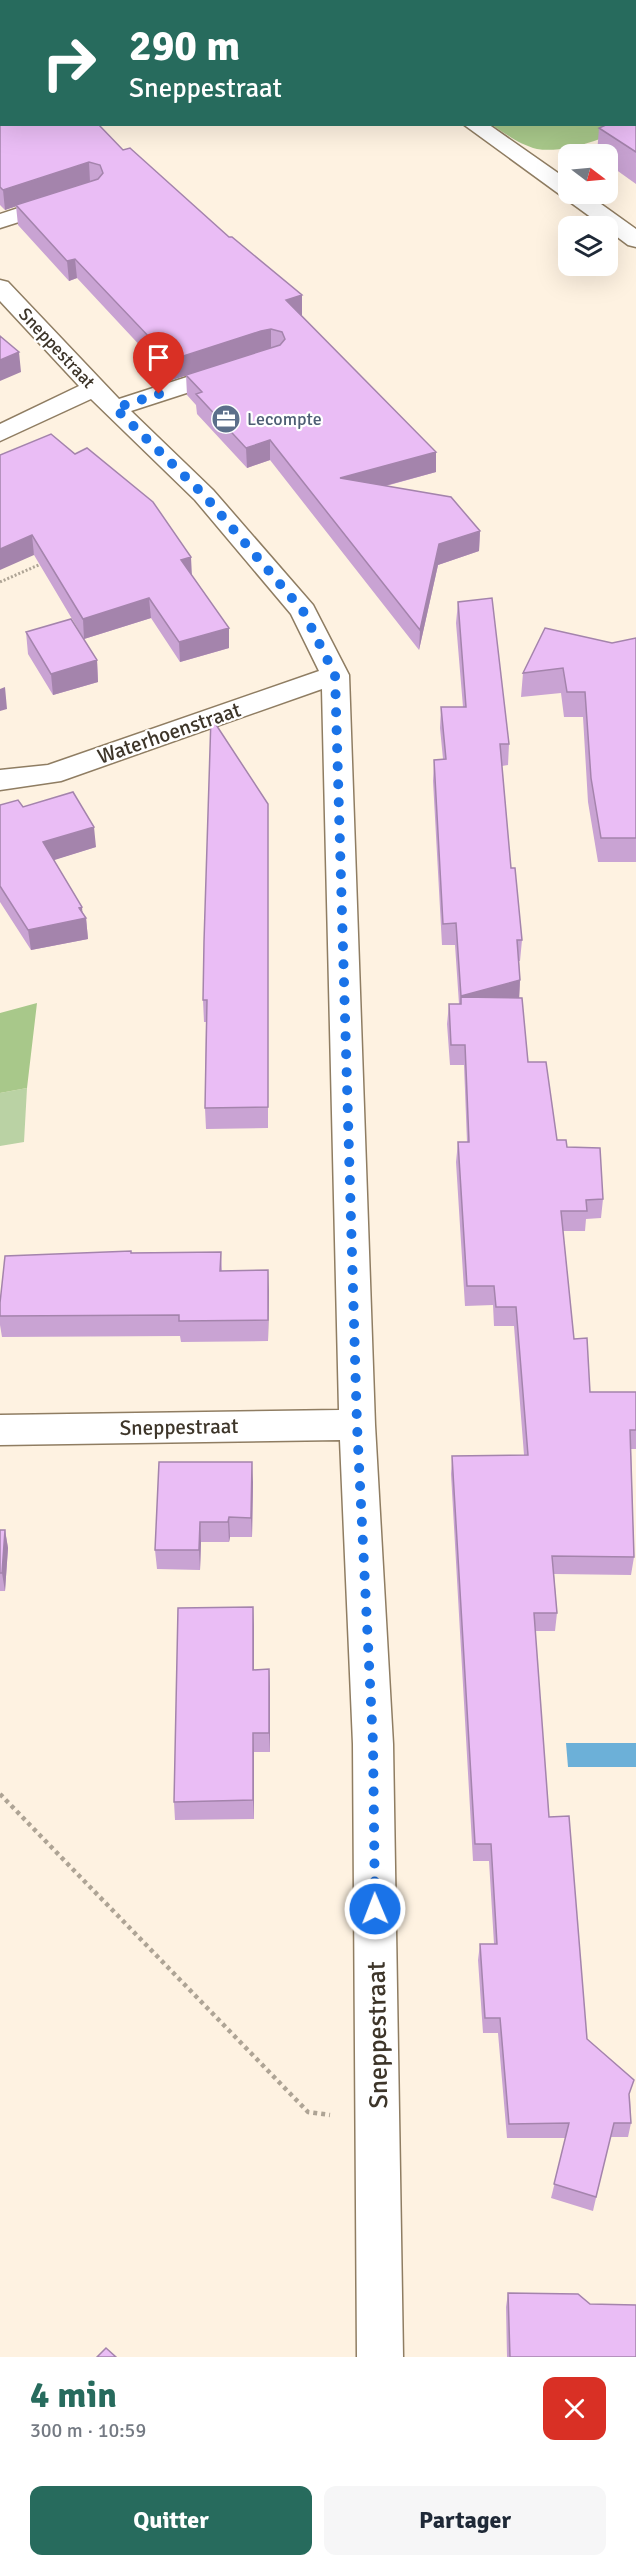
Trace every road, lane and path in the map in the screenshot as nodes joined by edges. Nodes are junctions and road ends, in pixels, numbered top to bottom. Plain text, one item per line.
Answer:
1 (476, 126) edge
2 (558, 183) edge
3 (79, 195) edge
4 (587, 204) edge
5 (0, 220) edge
6 (636, 240) edge
7 (0, 287) edge
8 (249, 365) edge
9 (105, 398) junction
10 (0, 434) edge
11 (50, 560) edge
12 (0, 582) edge
13 (335, 675) junction
14 (0, 780) edge
15 (357, 1425) junction
16 (0, 1430) edge
17 (0, 1794) edge
18 (378, 2121) junction
19 (380, 2357) edge

1 - 2 street
3 - 5 street
4 - 6 street
7 - 9 street, Sneppestraat
8 - 9 street
9 - 10 street
9 - 13 street, Sneppestraat
11 - 12 path
13 - 14 street, Waterhoenstraat
13 - 15 street, Sneppestraat
15 - 16 street, Sneppestraat
15 - 18 street, Sneppestraat
17 - 18 path
18 - 19 street, Sneppestraat

